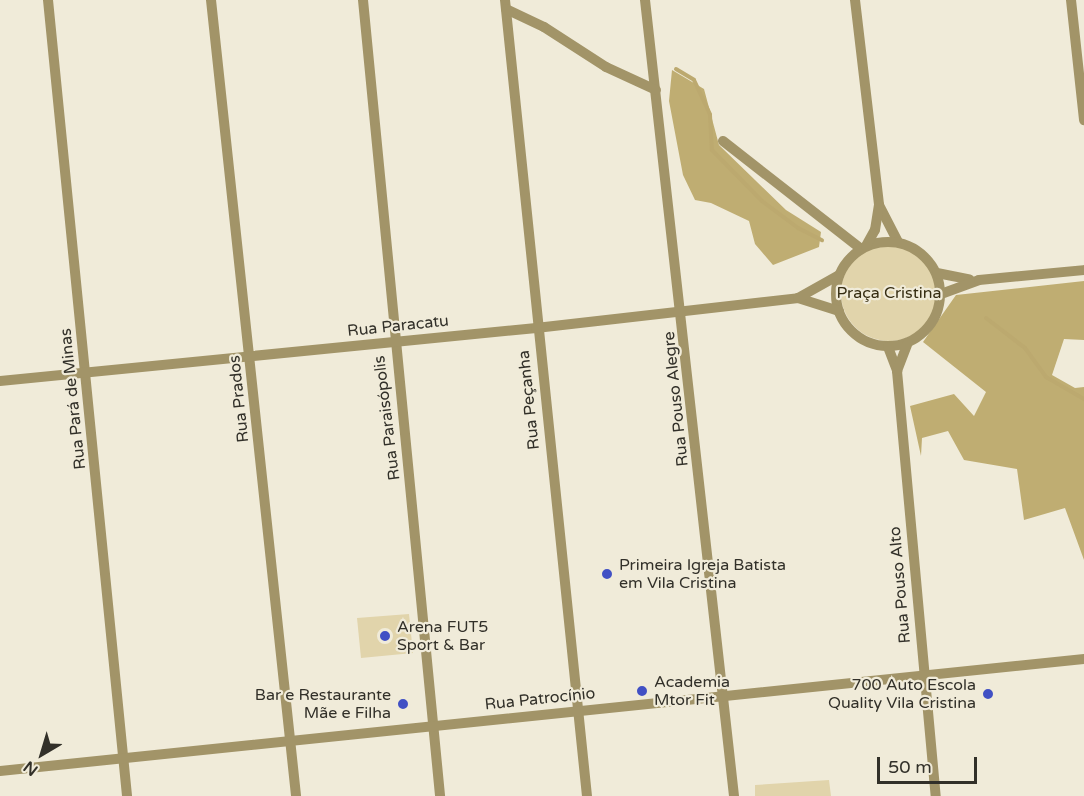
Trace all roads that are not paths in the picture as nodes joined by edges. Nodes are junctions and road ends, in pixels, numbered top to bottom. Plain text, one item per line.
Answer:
1 (48, 0) edge
2 (211, 0) edge
3 (363, 0) edge
4 (645, 0) edge
5 (855, 0) edge
6 (1071, 0) edge
7 (505, 4) edge
8 (656, 90) junction
9 (1084, 120) edge
10 (723, 141) dead end
11 (879, 205) junction
12 (898, 242) junction
13 (863, 248) junction
14 (1084, 270) edge
15 (937, 273) junction
16 (839, 275) junction
17 (979, 280) junction
18 (941, 294) junction
19 (798, 298) junction
20 (681, 310) junction
21 (839, 311) junction
22 (537, 328) junction
23 (393, 340) junction
24 (908, 343) junction
25 (888, 346) junction
26 (250, 357) junction
27 (897, 371) junction
28 (86, 375) junction
29 (0, 381) edge
30 (1084, 659) edge
31 (923, 673) junction
32 (723, 697) junction
33 (577, 710) junction
34 (433, 725) junction
35 (290, 739) junction
36 (123, 757) junction
37 (0, 771) edge
38 (127, 796) edge
39 (296, 796) edge
40 (440, 796) edge
41 (587, 796) edge
42 (734, 796) edge
43 (936, 796) edge

1 - 28 street, Rua Pará de Minas
2 - 26 street, Rua Prados
3 - 23 street, Rua Paraisópolis
4 - 8 street, Rua Pouso Alegre
5 - 11 street
6 - 9 street
7 - 8 street
7 - 22 street, Rua Peçanha
8 - 20 street, Rua Pouso Alegre
10 - 13 street
11 - 12 street
11 - 13 street
12 - 13 street
12 - 15 street
13 - 16 street
14 - 17 street
15 - 17 street
15 - 18 street
16 - 19 street, Rua Paracatu
16 - 21 street
17 - 18 street
18 - 24 street
19 - 20 street, Rua Paracatu
19 - 21 street, Rua Paracatu
20 - 22 street, Rua Paracatu
20 - 32 street, Rua Pouso Alegre
21 - 25 street
22 - 23 street, Rua Paracatu
22 - 33 street, Rua Peçanha
23 - 26 street, Rua Paracatu
23 - 34 street, Rua Paraisópolis
24 - 25 street
24 - 27 street, Rua Pouso Alto
25 - 27 street, Rua Pouso Alto
26 - 28 street, Rua Paracatu
26 - 35 street, Rua Prados
27 - 31 street, Rua Pouso Alto
28 - 29 street, Rua Paracatu
28 - 36 street, Rua Pará de Minas
30 - 31 street, Rua Patrocínio
31 - 32 street, Rua Patrocínio
31 - 43 street, Rua Pouso Alto
32 - 33 street, Rua Patrocínio
32 - 42 street, Rua Pouso Alegre
33 - 34 street, Rua Patrocínio
33 - 41 street, Rua Peçanha
34 - 35 street, Rua Patrocínio
34 - 40 street, Rua Paraisópolis
35 - 36 street, Rua Patrocínio
35 - 39 street, Rua Prados
36 - 37 street, Rua Patrocínio
36 - 38 street, Rua Pará de Minas

